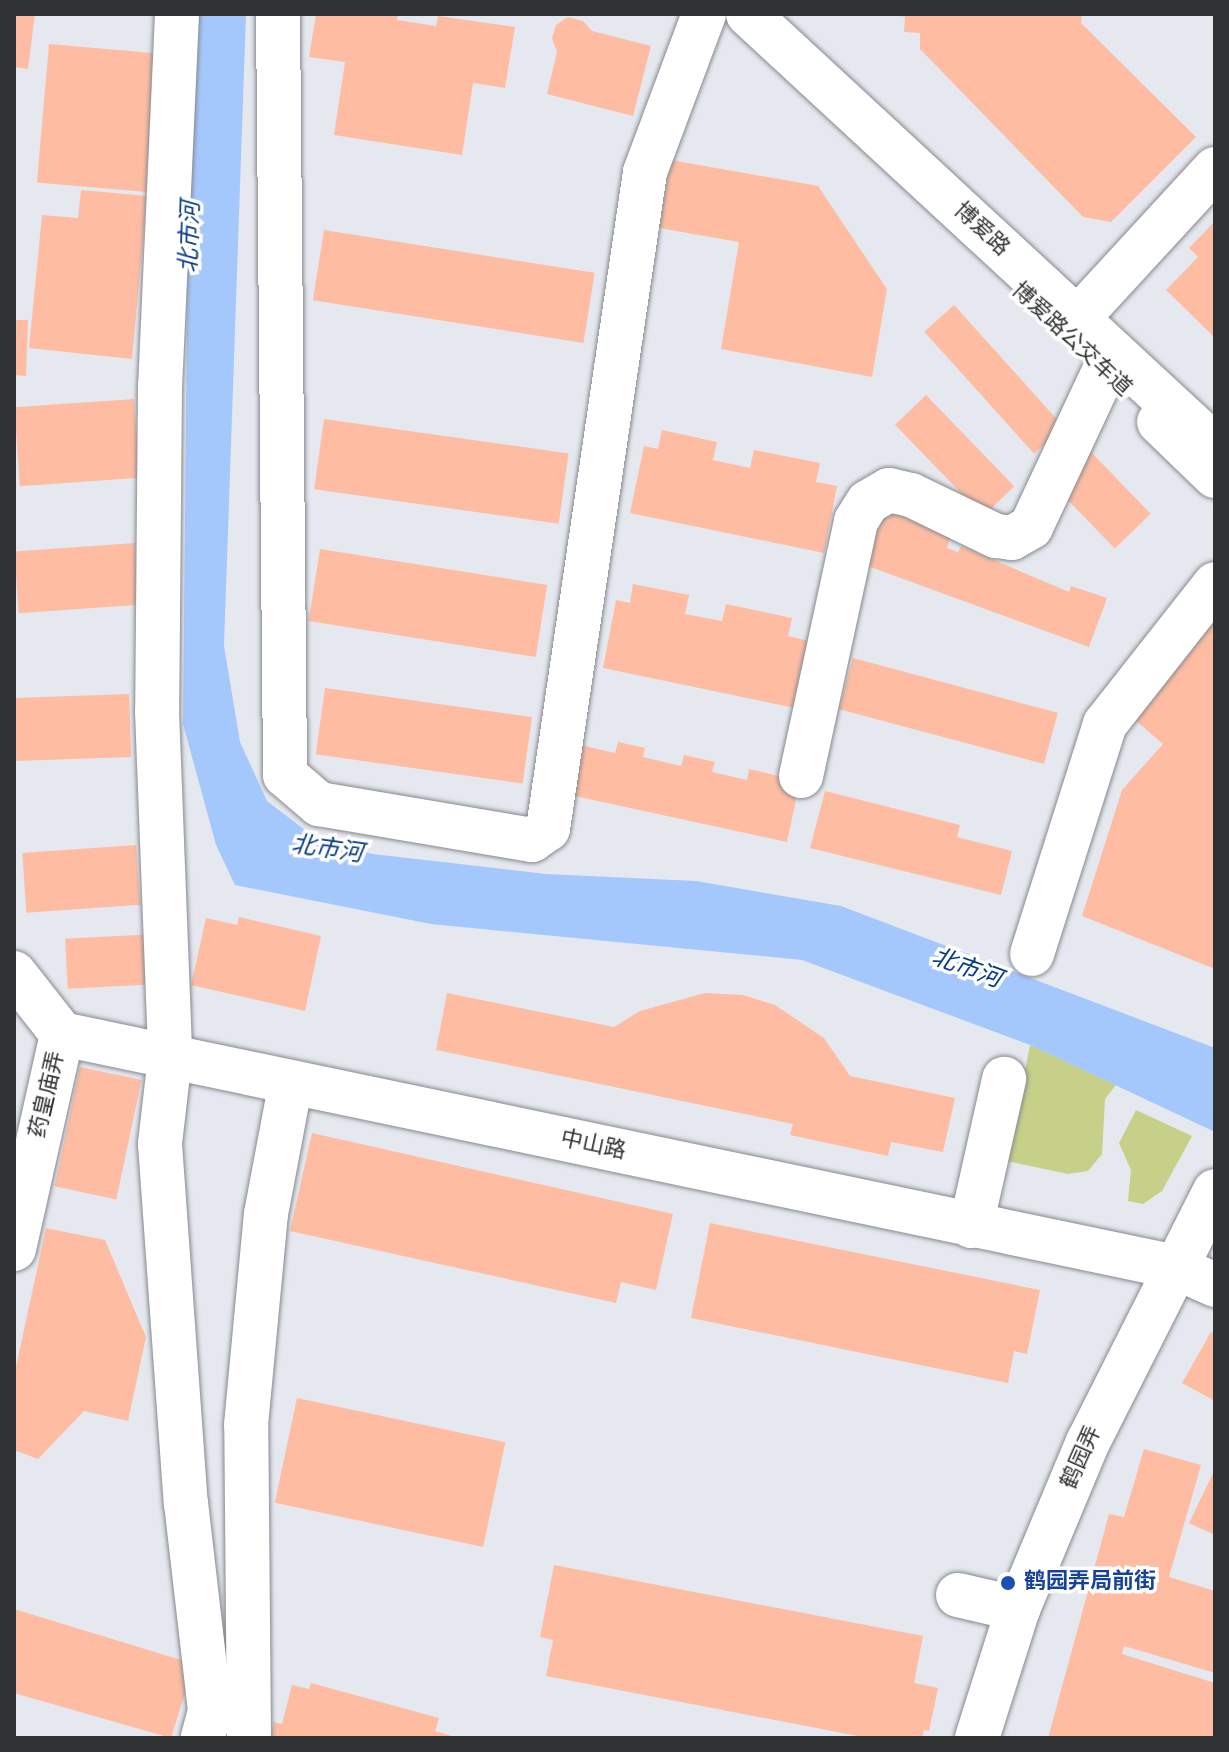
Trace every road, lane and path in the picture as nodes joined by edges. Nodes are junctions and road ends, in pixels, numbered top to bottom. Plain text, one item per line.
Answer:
1 (177, 14) edge
2 (278, 14) edge
3 (704, 14) edge
4 (711, 14) edge
5 (748, 14) edge
6 (1215, 169) edge
7 (1077, 319) junction
8 (1109, 361) junction
9 (1215, 446) edge
10 (1215, 476) edge
11 (1215, 584) edge
12 (801, 776) dead end
13 (1032, 954) dead end
14 (14, 973) edge
15 (62, 1034) junction
16 (170, 1057) junction
17 (1004, 1079) dead end
18 (291, 1082) junction
19 (1215, 1191) edge
20 (971, 1226) junction
21 (14, 1249) edge
22 (1201, 1269) edge
23 (958, 1595) dead end
24 (1018, 1609) junction
25 (203, 1738) edge
26 (249, 1738) edge
27 (977, 1738) edge
28 (1000, 1738) edge

1 - 16 street
2 - 3 street
4 - 8 street, 博爱路公交车道
5 - 7 street, 博爱路
6 - 7 street
7 - 8 street, 博爱路
8 - 9 street, 博爱路
8 - 10 street, 博爱路公交车道
8 - 12 street
11 - 13 street
14 - 15 street
15 - 16 street, 中山路
15 - 21 street, 药皇庙弄
16 - 18 street, 中山路
16 - 25 street
17 - 20 street
18 - 20 street, 中山路
18 - 26 street
19 - 22 street, 鹤园弄
20 - 22 street, 中山路
22 - 24 street, 鹤园弄
22 - 28 street, 鹤园弄
23 - 24 street
24 - 27 street, 鹤园弄

